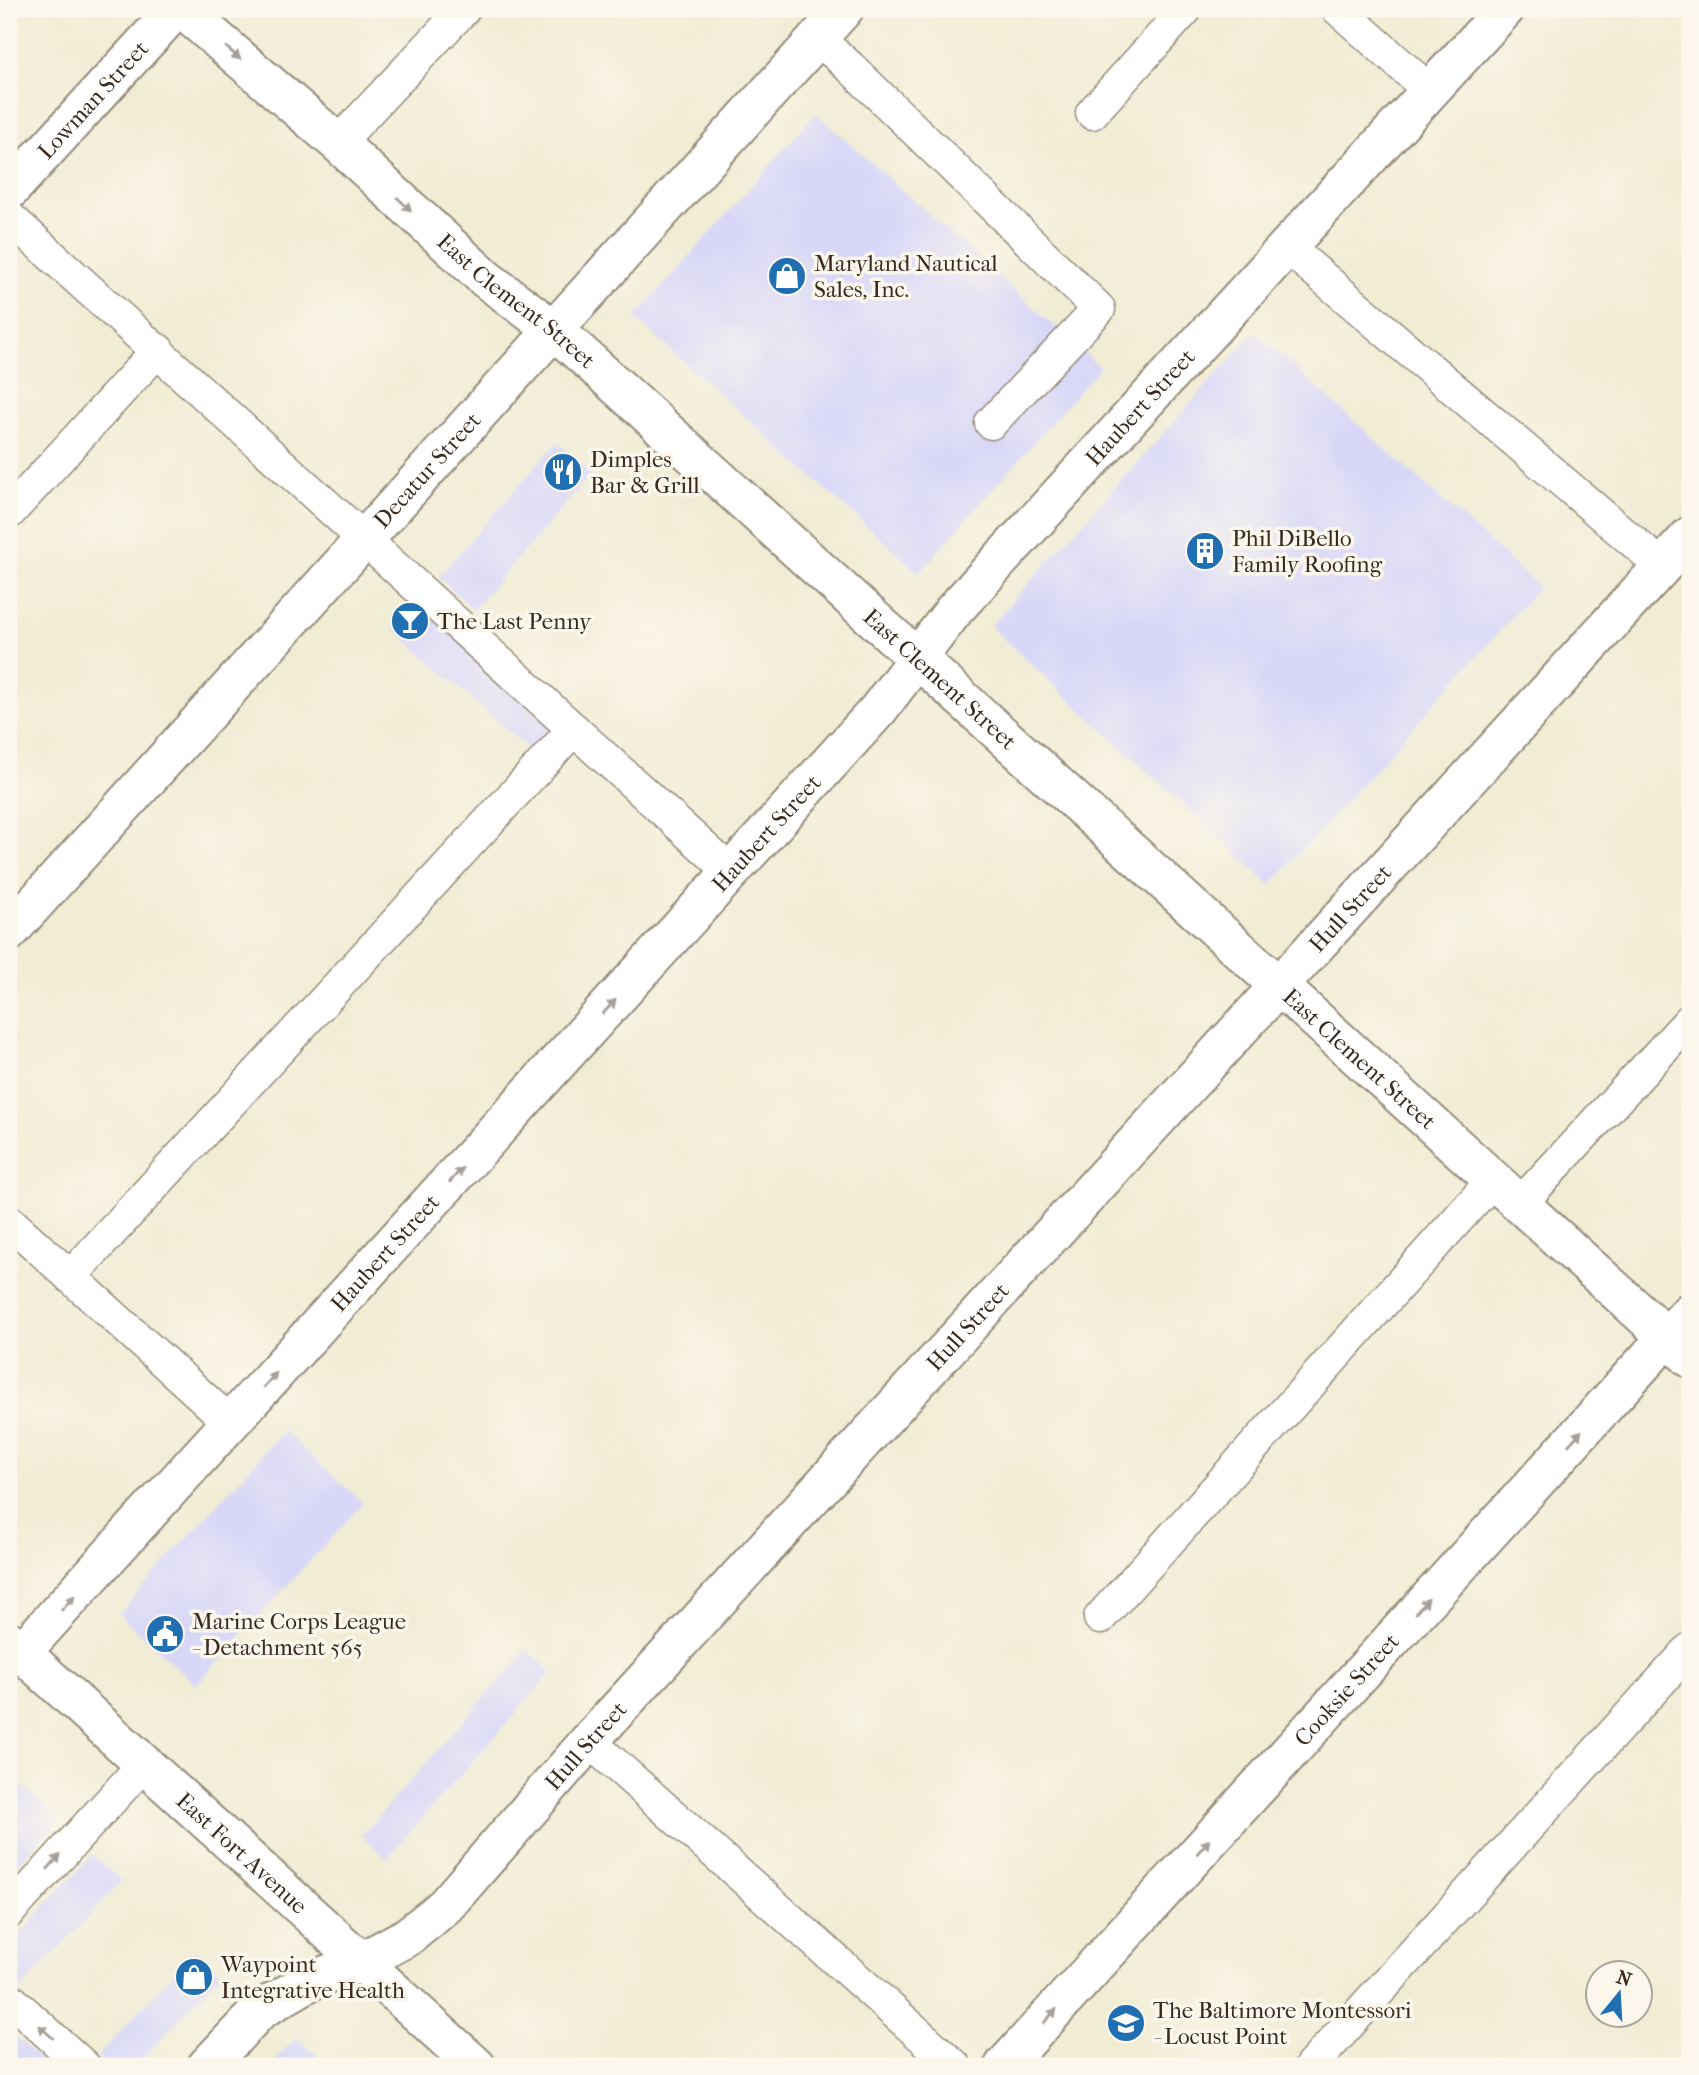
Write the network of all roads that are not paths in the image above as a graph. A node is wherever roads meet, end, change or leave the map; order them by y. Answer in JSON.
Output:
{"nodes":[{"id":1,"x":176,"y":9,"type":"edge"},
{"id":2,"x":182,"y":9,"type":"edge"},
{"id":3,"x":464,"y":9,"type":"edge"},
{"id":4,"x":844,"y":9,"type":"edge"},
{"id":5,"x":1186,"y":9,"type":"edge"},
{"id":6,"x":1338,"y":9,"type":"edge"},
{"id":7,"x":1505,"y":9,"type":"edge"},
{"id":8,"x":817,"y":38,"type":"junction"},
{"id":9,"x":1430,"y":91,"type":"junction"},
{"id":10,"x":1092,"y":113,"type":"dead end"},
{"id":11,"x":338,"y":143,"type":"junction"},
{"id":12,"x":9,"y":191,"type":"edge"},
{"id":13,"x":9,"y":217,"type":"edge"},
{"id":14,"x":1287,"y":247,"type":"junction"},
{"id":15,"x":553,"y":329,"type":"junction"},
{"id":16,"x":158,"y":351,"type":"junction"},
{"id":17,"x":991,"y":423,"type":"dead end"},
{"id":18,"x":9,"y":513,"type":"edge"},
{"id":19,"x":1690,"y":536,"type":"edge"},
{"id":20,"x":364,"y":539,"type":"junction"},
{"id":21,"x":1662,"y":567,"type":"junction"},
{"id":22,"x":916,"y":657,"type":"junction"},
{"id":23,"x":574,"y":729,"type":"junction"},
{"id":24,"x":731,"y":872,"type":"junction"},
{"id":25,"x":9,"y":932,"type":"edge"},
{"id":26,"x":1279,"y":986,"type":"junction"},
{"id":27,"x":1690,"y":1020,"type":"edge"},
{"id":28,"x":1507,"y":1192,"type":"junction"},
{"id":29,"x":9,"y":1221,"type":"edge"},
{"id":30,"x":70,"y":1277,"type":"junction"},
{"id":31,"x":1683,"y":1336,"type":"edge"},
{"id":32,"x":231,"y":1423,"type":"junction"},
{"id":33,"x":1100,"y":1618,"type":"dead end"},
{"id":34,"x":15,"y":1647,"type":"edge"},
{"id":35,"x":1690,"y":1649,"type":"edge"},
{"id":36,"x":589,"y":1741,"type":"junction"},
{"id":37,"x":144,"y":1764,"type":"junction"},
{"id":38,"x":9,"y":1912,"type":"edge"},
{"id":39,"x":361,"y":1962,"type":"junction"},
{"id":40,"x":9,"y":1998,"type":"edge"},
{"id":41,"x":84,"y":2066,"type":"edge"},
{"id":42,"x":208,"y":2066,"type":"edge"},
{"id":43,"x":476,"y":2066,"type":"edge"},
{"id":44,"x":955,"y":2066,"type":"edge"},
{"id":45,"x":1004,"y":2066,"type":"edge"},
{"id":46,"x":1311,"y":2066,"type":"edge"}],
"edges":[{"from":1,"to":12,"type":"street","name":"Lowman Street"},
{"from":2,"to":11,"type":"street","name":"East Clement Street","one_way":true},
{"from":3,"to":11,"type":"lane"},
{"from":4,"to":8,"type":"street","name":"Decatur Street"},
{"from":5,"to":10,"type":"lane"},
{"from":6,"to":9,"type":"lane"},
{"from":7,"to":9,"type":"street","name":"Haubert Street"},
{"from":8,"to":15,"type":"street","name":"Decatur Street"},
{"from":8,"to":17,"type":"lane"},
{"from":9,"to":14,"type":"street","name":"Haubert Street"},
{"from":11,"to":15,"type":"street","name":"East Clement Street","one_way":true},
{"from":13,"to":16,"type":"lane"},
{"from":14,"to":21,"type":"lane"},
{"from":14,"to":22,"type":"street","name":"Haubert Street"},
{"from":15,"to":20,"type":"street","name":"Decatur Street"},
{"from":15,"to":22,"type":"street","name":"East Clement Street"},
{"from":16,"to":18,"type":"lane"},
{"from":16,"to":20,"type":"lane"},
{"from":19,"to":21,"type":"street","name":"Hull Street"},
{"from":20,"to":23,"type":"lane"},
{"from":20,"to":25,"type":"street","name":"Decatur Street"},
{"from":21,"to":26,"type":"street","name":"Hull Street"},
{"from":22,"to":24,"type":"street","name":"Haubert Street"},
{"from":22,"to":26,"type":"street","name":"East Clement Street"},
{"from":23,"to":24,"type":"lane"},
{"from":23,"to":30,"type":"lane"},
{"from":32,"to":24,"type":"street","name":"Haubert Street","one_way":true},
{"from":26,"to":28,"type":"street","name":"East Clement Street"},
{"from":26,"to":36,"type":"street","name":"Hull Street"},
{"from":27,"to":28,"type":"lane"},
{"from":28,"to":31,"type":"street","name":"East Clement Street"},
{"from":28,"to":33,"type":"lane"},
{"from":29,"to":30,"type":"lane"},
{"from":30,"to":32,"type":"lane"},
{"from":45,"to":31,"type":"street","name":"Cooksie Street","one_way":true},
{"from":34,"to":32,"type":"street","name":"Haubert Street","one_way":true},
{"from":34,"to":37,"type":"street","name":"East Fort Avenue"},
{"from":35,"to":46,"type":"lane"},
{"from":36,"to":39,"type":"street","name":"Hull Street"},
{"from":36,"to":44,"type":"lane"},
{"from":38,"to":37,"type":"lane","one_way":true},
{"from":37,"to":39,"type":"street","name":"East Fort Avenue"},
{"from":39,"to":42,"type":"street","name":"Hull Street"},
{"from":39,"to":43,"type":"street","name":"East Fort Avenue"},
{"from":41,"to":40,"type":"lane","one_way":true}]}
